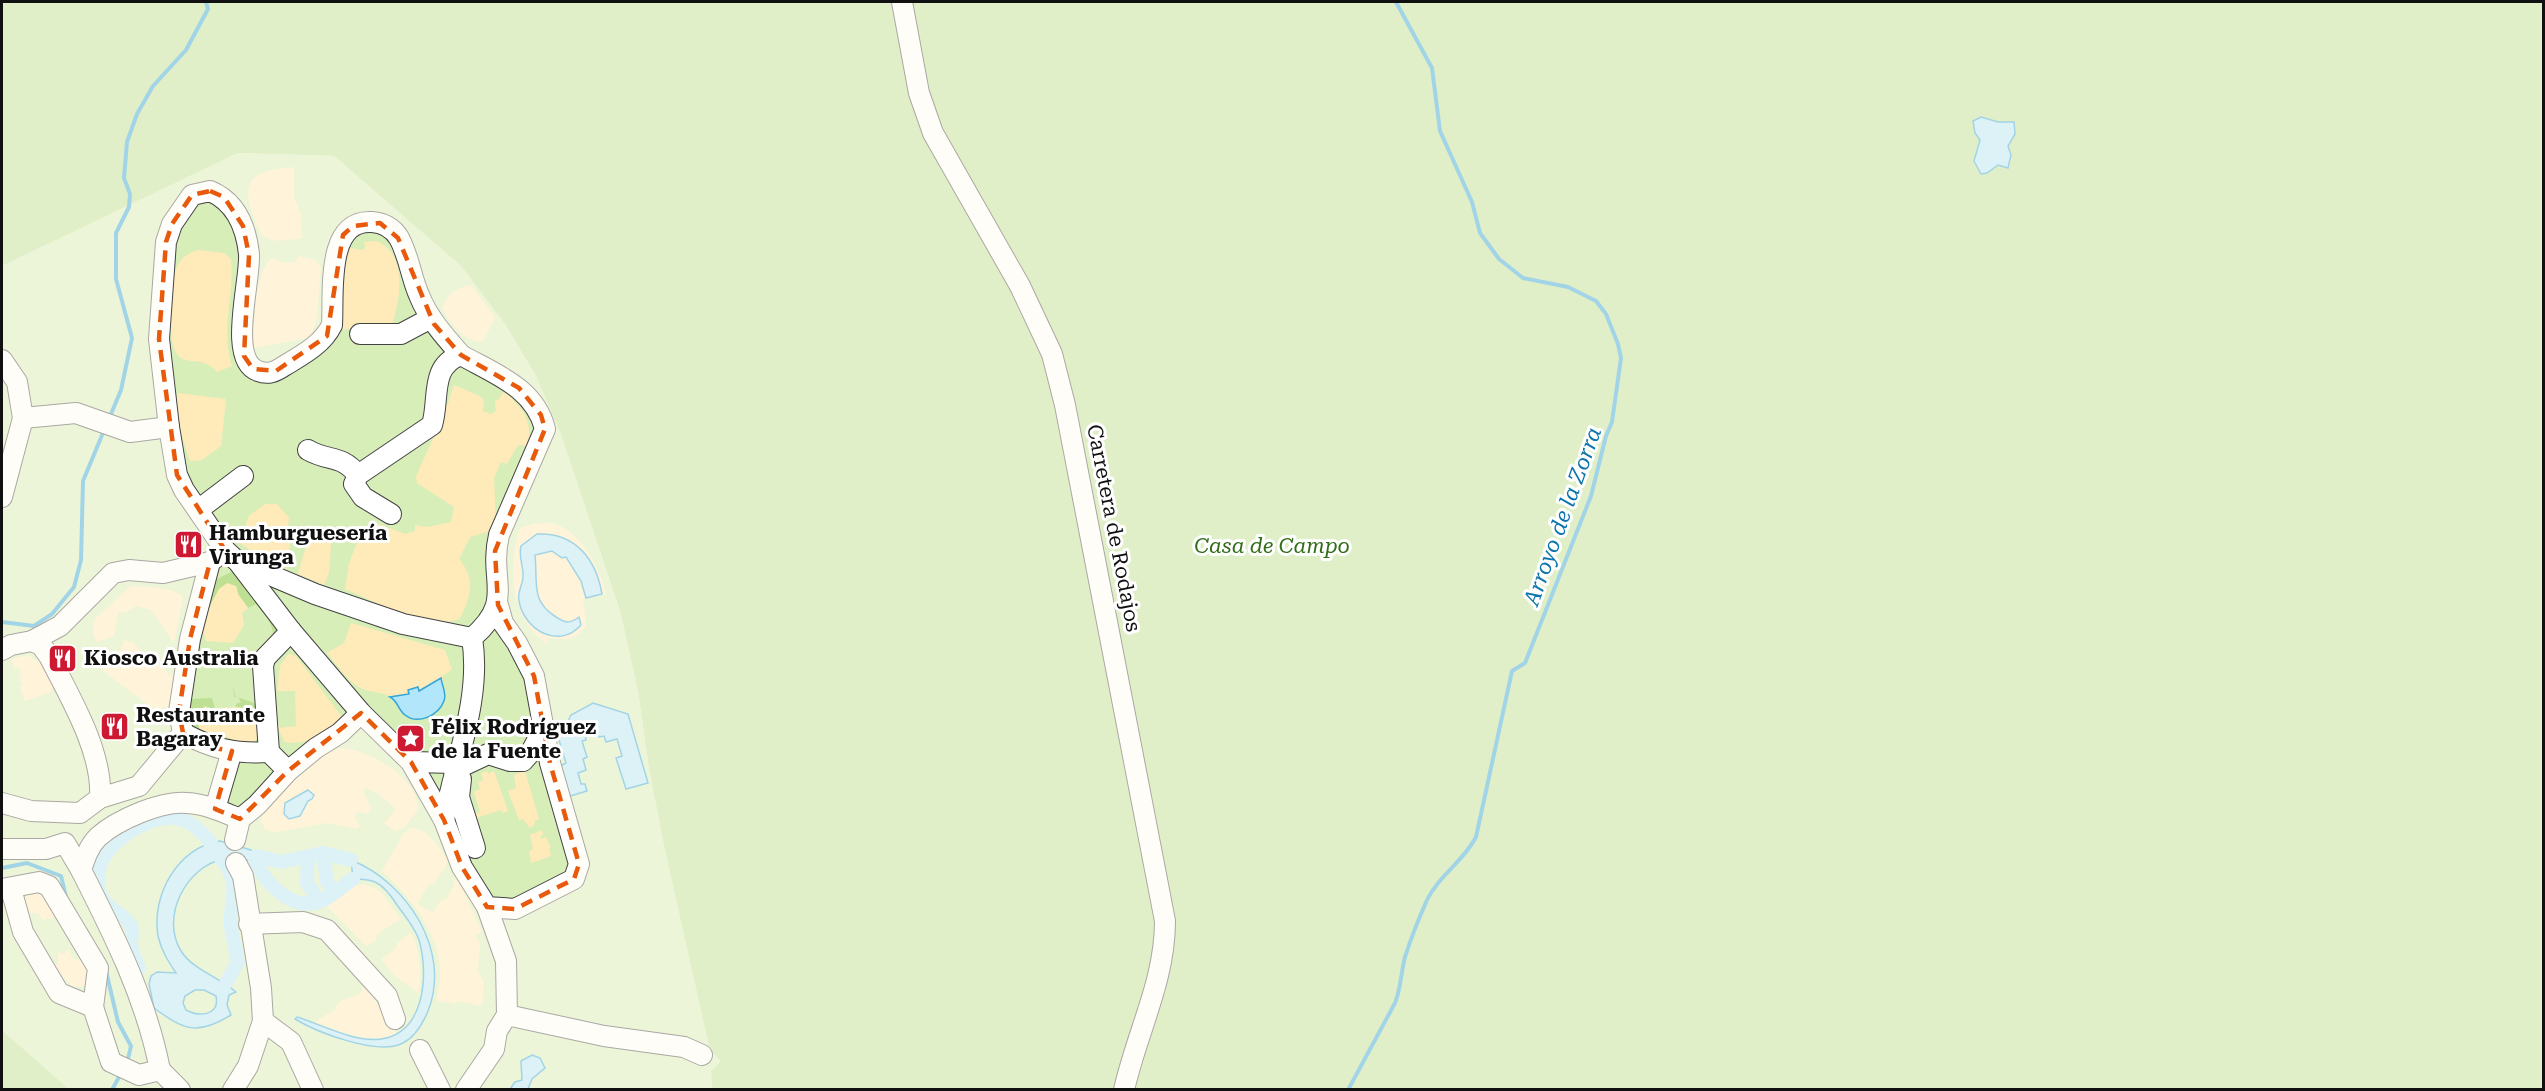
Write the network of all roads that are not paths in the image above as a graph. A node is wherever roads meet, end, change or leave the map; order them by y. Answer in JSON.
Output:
{"nodes":[{"id":1,"x":902,"y":2,"type":"edge"},
{"id":2,"x":431,"y":318,"type":"junction"},
{"id":3,"x":343,"y":334,"type":"junction"},
{"id":4,"x":461,"y":355,"type":"junction"},
{"id":5,"x":2,"y":360,"type":"edge"},
{"id":6,"x":23,"y":418,"type":"junction"},
{"id":7,"x":169,"y":427,"type":"junction"},
{"id":8,"x":308,"y":450,"type":"dead end"},
{"id":9,"x":358,"y":475,"type":"junction"},
{"id":10,"x":243,"y":476,"type":"dead end"},
{"id":11,"x":2,"y":497,"type":"edge"},
{"id":12,"x":198,"y":510,"type":"junction"},
{"id":13,"x":391,"y":514,"type":"dead end"},
{"id":14,"x":231,"y":555,"type":"junction"},
{"id":15,"x":210,"y":562,"type":"junction"},
{"id":16,"x":498,"y":605,"type":"junction"},
{"id":17,"x":291,"y":631,"type":"junction"},
{"id":18,"x":471,"y":638,"type":"junction"},
{"id":19,"x":32,"y":641,"type":"junction"},
{"id":20,"x":2,"y":650,"type":"edge"},
{"id":21,"x":361,"y":713,"type":"junction"},
{"id":22,"x":544,"y":727,"type":"junction"},
{"id":23,"x":183,"y":733,"type":"junction"},
{"id":24,"x":232,"y":751,"type":"junction"},
{"id":25,"x":269,"y":752,"type":"junction"},
{"id":26,"x":411,"y":762,"type":"junction"},
{"id":27,"x":457,"y":767,"type":"junction"},
{"id":28,"x":288,"y":771,"type":"junction"},
{"id":29,"x":100,"y":798,"type":"junction"},
{"id":30,"x":2,"y":803,"type":"edge"},
{"id":31,"x":215,"y":809,"type":"junction"},
{"id":32,"x":80,"y":813,"type":"junction"},
{"id":33,"x":240,"y":819,"type":"junction"},
{"id":34,"x":444,"y":820,"type":"junction"},
{"id":35,"x":235,"y":840,"type":"dead end"},
{"id":36,"x":65,"y":843,"type":"junction"},
{"id":37,"x":475,"y":848,"type":"dead end"},
{"id":38,"x":2,"y":849,"type":"edge"},
{"id":39,"x":236,"y":863,"type":"dead end"},
{"id":40,"x":81,"y":870,"type":"junction"},
{"id":41,"x":6,"y":889,"type":"edge"},
{"id":42,"x":487,"y":907,"type":"junction"},
{"id":43,"x":515,"y":909,"type":"junction"},
{"id":44,"x":249,"y":924,"type":"junction"},
{"id":45,"x":500,"y":938,"type":"junction"},
{"id":46,"x":93,"y":1007,"type":"junction"},
{"id":47,"x":507,"y":1015,"type":"junction"},
{"id":48,"x":395,"y":1019,"type":"dead end"},
{"id":49,"x":262,"y":1021,"type":"junction"},
{"id":50,"x":420,"y":1050,"type":"dead end"},
{"id":51,"x":702,"y":1055,"type":"dead end"},
{"id":52,"x":160,"y":1070,"type":"junction"},
{"id":53,"x":180,"y":1089,"type":"edge"},
{"id":54,"x":233,"y":1089,"type":"edge"},
{"id":55,"x":313,"y":1089,"type":"edge"},
{"id":56,"x":440,"y":1089,"type":"edge"},
{"id":57,"x":466,"y":1089,"type":"edge"},
{"id":58,"x":1124,"y":1089,"type":"edge"}],
"edges":[{"from":1,"to":58,"type":"street","name":"Carretera de Rodajos"},
{"from":2,"to":3,"type":"street"},
{"from":2,"to":3,"type":"street"},
{"from":2,"to":4,"type":"street"},
{"from":3,"to":7,"type":"street"},
{"from":4,"to":9,"type":"street"},
{"from":4,"to":16,"type":"street"},
{"from":5,"to":6,"type":"street"},
{"from":6,"to":7,"type":"street"},
{"from":6,"to":11,"type":"street"},
{"from":7,"to":12,"type":"street"},
{"from":8,"to":9,"type":"street"},
{"from":9,"to":13,"type":"street"},
{"from":10,"to":12,"type":"street"},
{"from":12,"to":14,"type":"street"},
{"from":14,"to":15,"type":"street"},
{"from":14,"to":17,"type":"street"},
{"from":14,"to":18,"type":"street"},
{"from":15,"to":19,"type":"street"},
{"from":15,"to":23,"type":"street"},
{"from":16,"to":18,"type":"street"},
{"from":16,"to":22,"type":"street"},
{"from":17,"to":21,"type":"street"},
{"from":17,"to":25,"type":"street"},
{"from":18,"to":27,"type":"street"},
{"from":19,"to":20,"type":"street"},
{"from":19,"to":29,"type":"street"},
{"from":21,"to":26,"type":"street"},
{"from":21,"to":28,"type":"street"},
{"from":22,"to":27,"type":"street"},
{"from":22,"to":43,"type":"street"},
{"from":23,"to":24,"type":"street"},
{"from":23,"to":29,"type":"street"},
{"from":24,"to":25,"type":"street"},
{"from":24,"to":31,"type":"street"},
{"from":25,"to":28,"type":"street"},
{"from":26,"to":27,"type":"street"},
{"from":26,"to":34,"type":"street"},
{"from":27,"to":34,"type":"street"},
{"from":27,"to":37,"type":"street"},
{"from":28,"to":33,"type":"street"},
{"from":29,"to":32,"type":"street"},
{"from":30,"to":32,"type":"street"},
{"from":31,"to":33,"type":"street"},
{"from":31,"to":40,"type":"street"},
{"from":32,"to":36,"type":"street"},
{"from":33,"to":35,"type":"street"},
{"from":34,"to":42,"type":"street"},
{"from":36,"to":38,"type":"street"},
{"from":36,"to":40,"type":"street"},
{"from":39,"to":44,"type":"street"},
{"from":40,"to":52,"type":"street"},
{"from":41,"to":46,"type":"street"},
{"from":41,"to":46,"type":"street"},
{"from":42,"to":43,"type":"street"},
{"from":42,"to":45,"type":"street"},
{"from":43,"to":45,"type":"street"},
{"from":44,"to":48,"type":"street"},
{"from":44,"to":49,"type":"street"},
{"from":45,"to":47,"type":"street"},
{"from":46,"to":52,"type":"street"},
{"from":47,"to":51,"type":"street"},
{"from":47,"to":57,"type":"street"},
{"from":49,"to":54,"type":"street"},
{"from":49,"to":55,"type":"street"},
{"from":50,"to":56,"type":"street"},
{"from":52,"to":53,"type":"street"}]}
